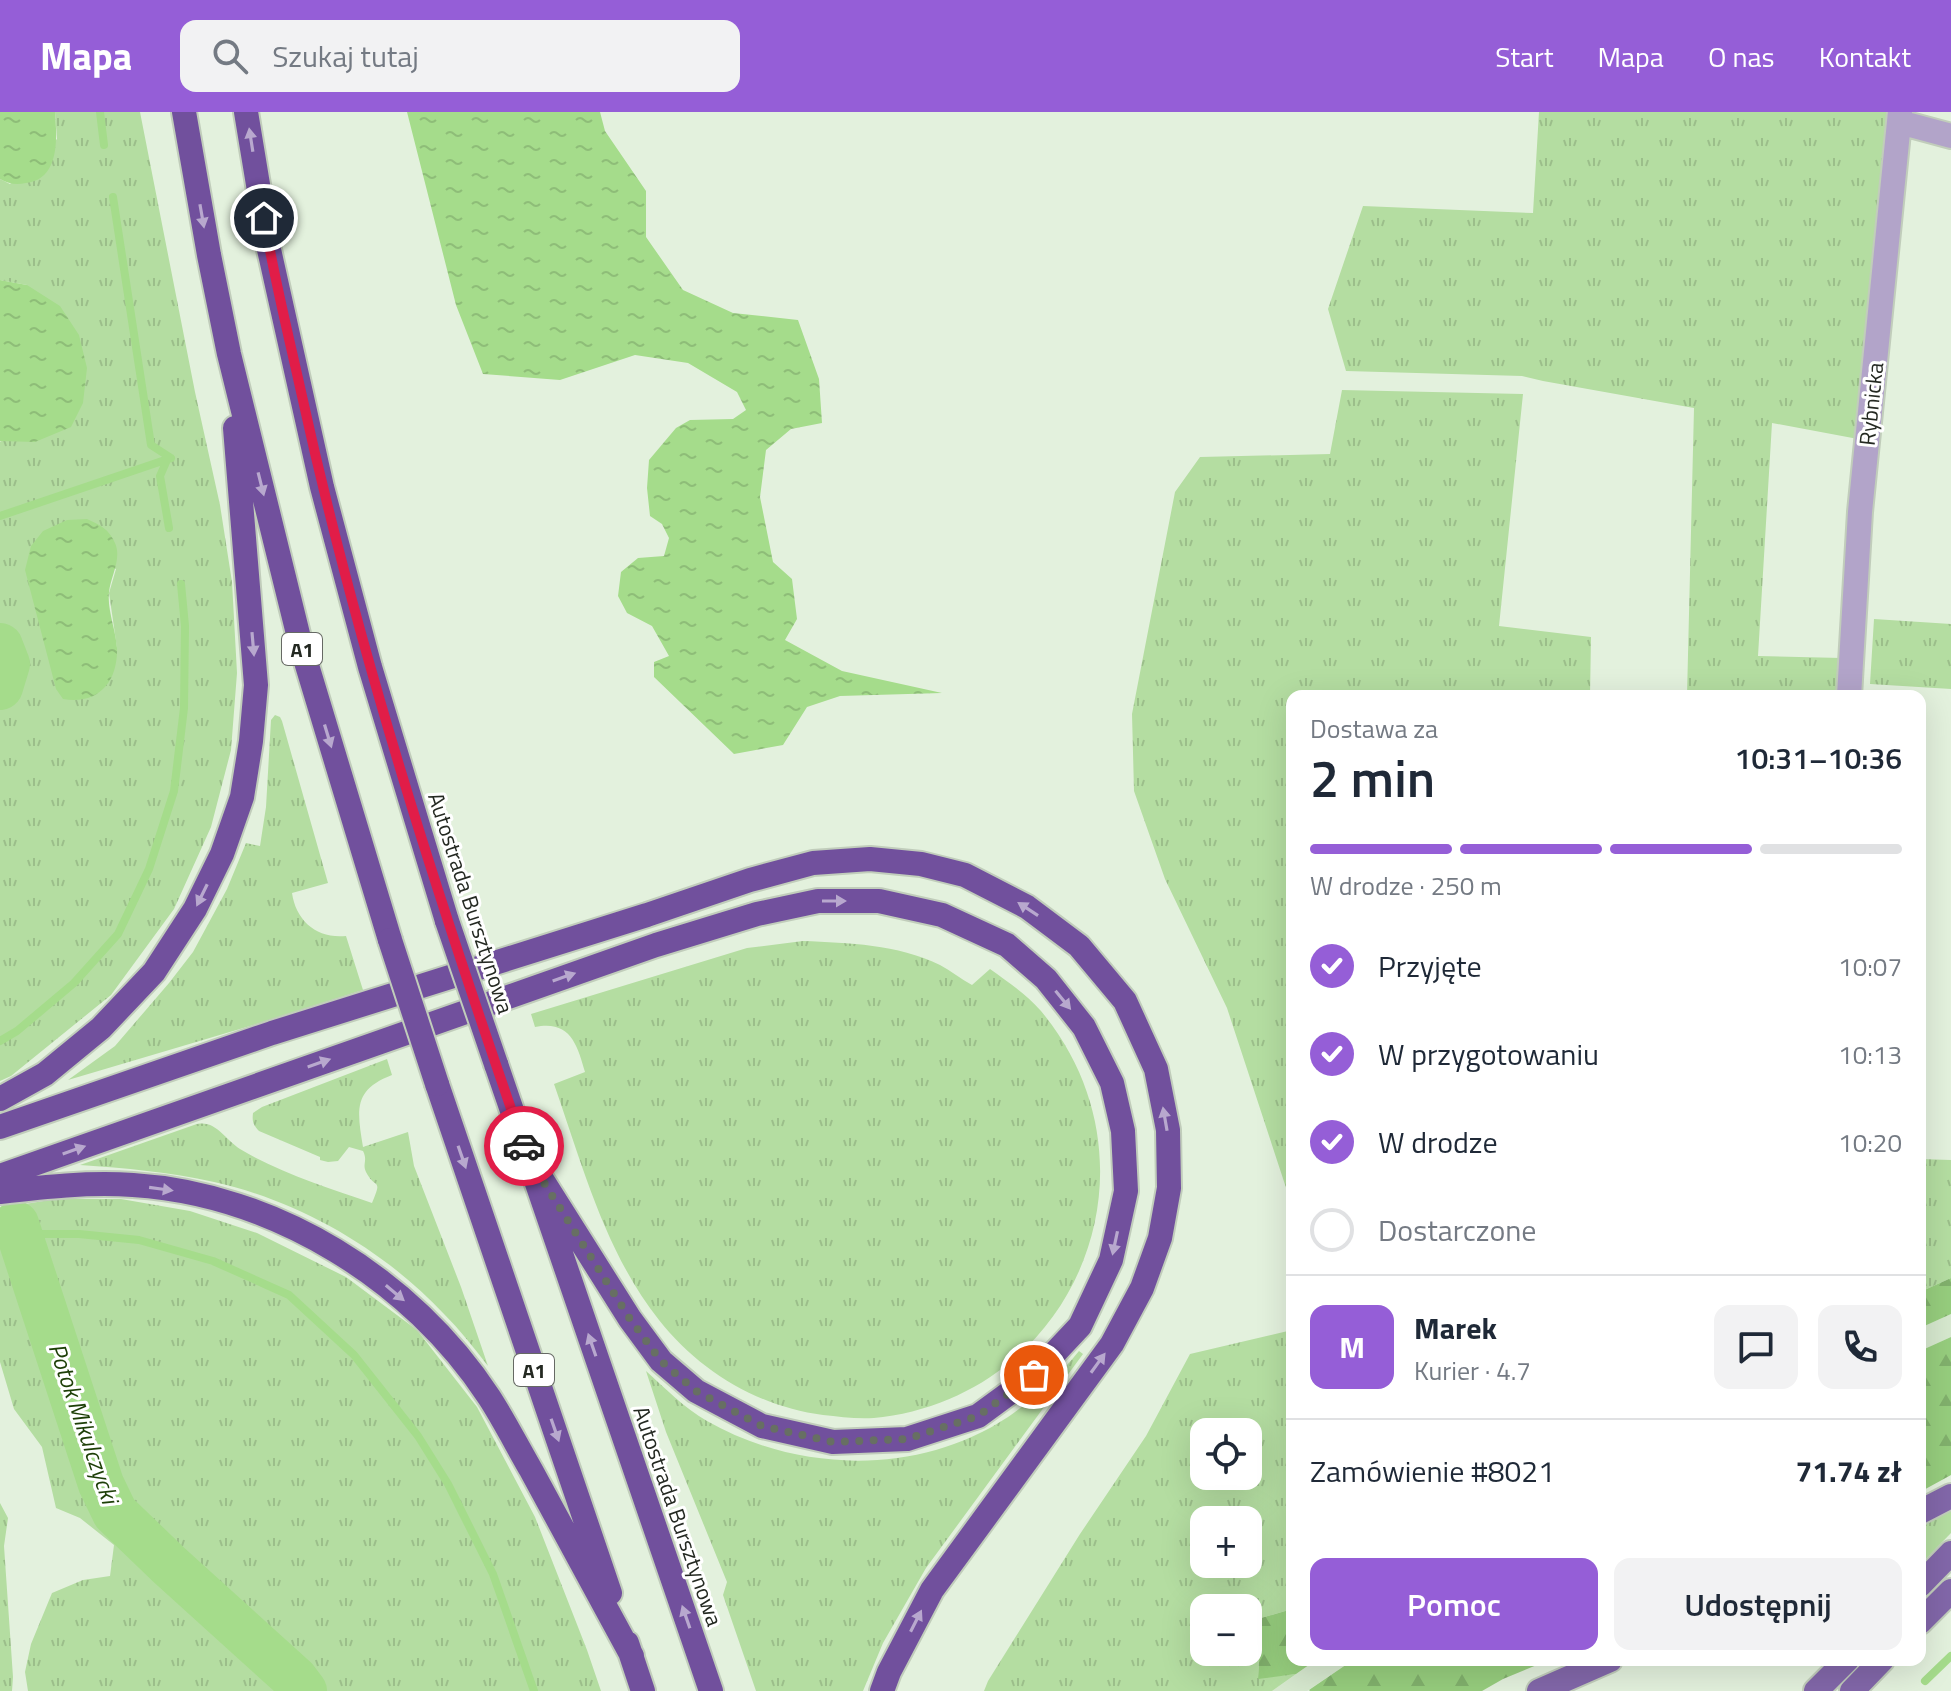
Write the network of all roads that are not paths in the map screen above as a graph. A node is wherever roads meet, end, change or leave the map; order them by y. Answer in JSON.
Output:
{"nodes":[{"id":1,"x":184,"y":112,"type":"edge"},
{"id":2,"x":246,"y":112,"type":"edge"},
{"id":3,"x":1900,"y":117,"type":"edge"},
{"id":4,"x":1951,"y":136,"type":"edge"},
{"id":5,"x":229,"y":354,"type":"junction"},
{"id":6,"x":1849,"y":690,"type":"edge"},
{"id":7,"x":0,"y":1099,"type":"edge"},
{"id":8,"x":0,"y":1127,"type":"edge"},
{"id":9,"x":529,"y":1159,"type":"junction"},
{"id":10,"x":0,"y":1176,"type":"edge"},
{"id":11,"x":0,"y":1192,"type":"edge"},
{"id":12,"x":1951,"y":1496,"type":"edge"},
{"id":13,"x":1926,"y":1509,"type":"edge"},
{"id":14,"x":1951,"y":1553,"type":"edge"},
{"id":15,"x":1926,"y":1579,"type":"edge"},
{"id":16,"x":1951,"y":1591,"type":"edge"},
{"id":17,"x":1926,"y":1616,"type":"edge"},
{"id":18,"x":632,"y":1656,"type":"junction"},
{"id":19,"x":1596,"y":1666,"type":"edge"},
{"id":20,"x":1841,"y":1666,"type":"edge"},
{"id":21,"x":1876,"y":1666,"type":"edge"},
{"id":22,"x":643,"y":1691,"type":"edge"},
{"id":23,"x":711,"y":1691,"type":"edge"},
{"id":24,"x":882,"y":1691,"type":"edge"},
{"id":25,"x":1539,"y":1691,"type":"edge"},
{"id":26,"x":1816,"y":1691,"type":"edge"},
{"id":27,"x":1852,"y":1691,"type":"edge"}],
"edges":[{"from":1,"to":5,"type":"highway","number":"A1","one_way":true},
{"from":9,"to":2,"type":"highway","name":"Autostrada Bursztynowa","one_way":true,"bridge":true},
{"from":3,"to":4,"type":"street"},
{"from":3,"to":6,"type":"street","name":"Rybnicka"},
{"from":5,"to":7,"type":"highway","one_way":true},
{"from":5,"to":18,"type":"highway","number":"A1","one_way":true,"bridge":true},
{"from":24,"to":8,"type":"highway","one_way":true},
{"from":10,"to":9,"type":"highway","one_way":true},
{"from":23,"to":9,"type":"highway","name":"Autostrada Bursztynowa","one_way":true},
{"from":11,"to":18,"type":"highway","one_way":true},
{"from":12,"to":13,"type":"main road"},
{"from":14,"to":15,"type":"main road"},
{"from":16,"to":17,"type":"main road"},
{"from":18,"to":22,"type":"highway","number":"A1"},
{"from":19,"to":25,"type":"main road"},
{"from":20,"to":26,"type":"main road"},
{"from":21,"to":27,"type":"main road"}]}
